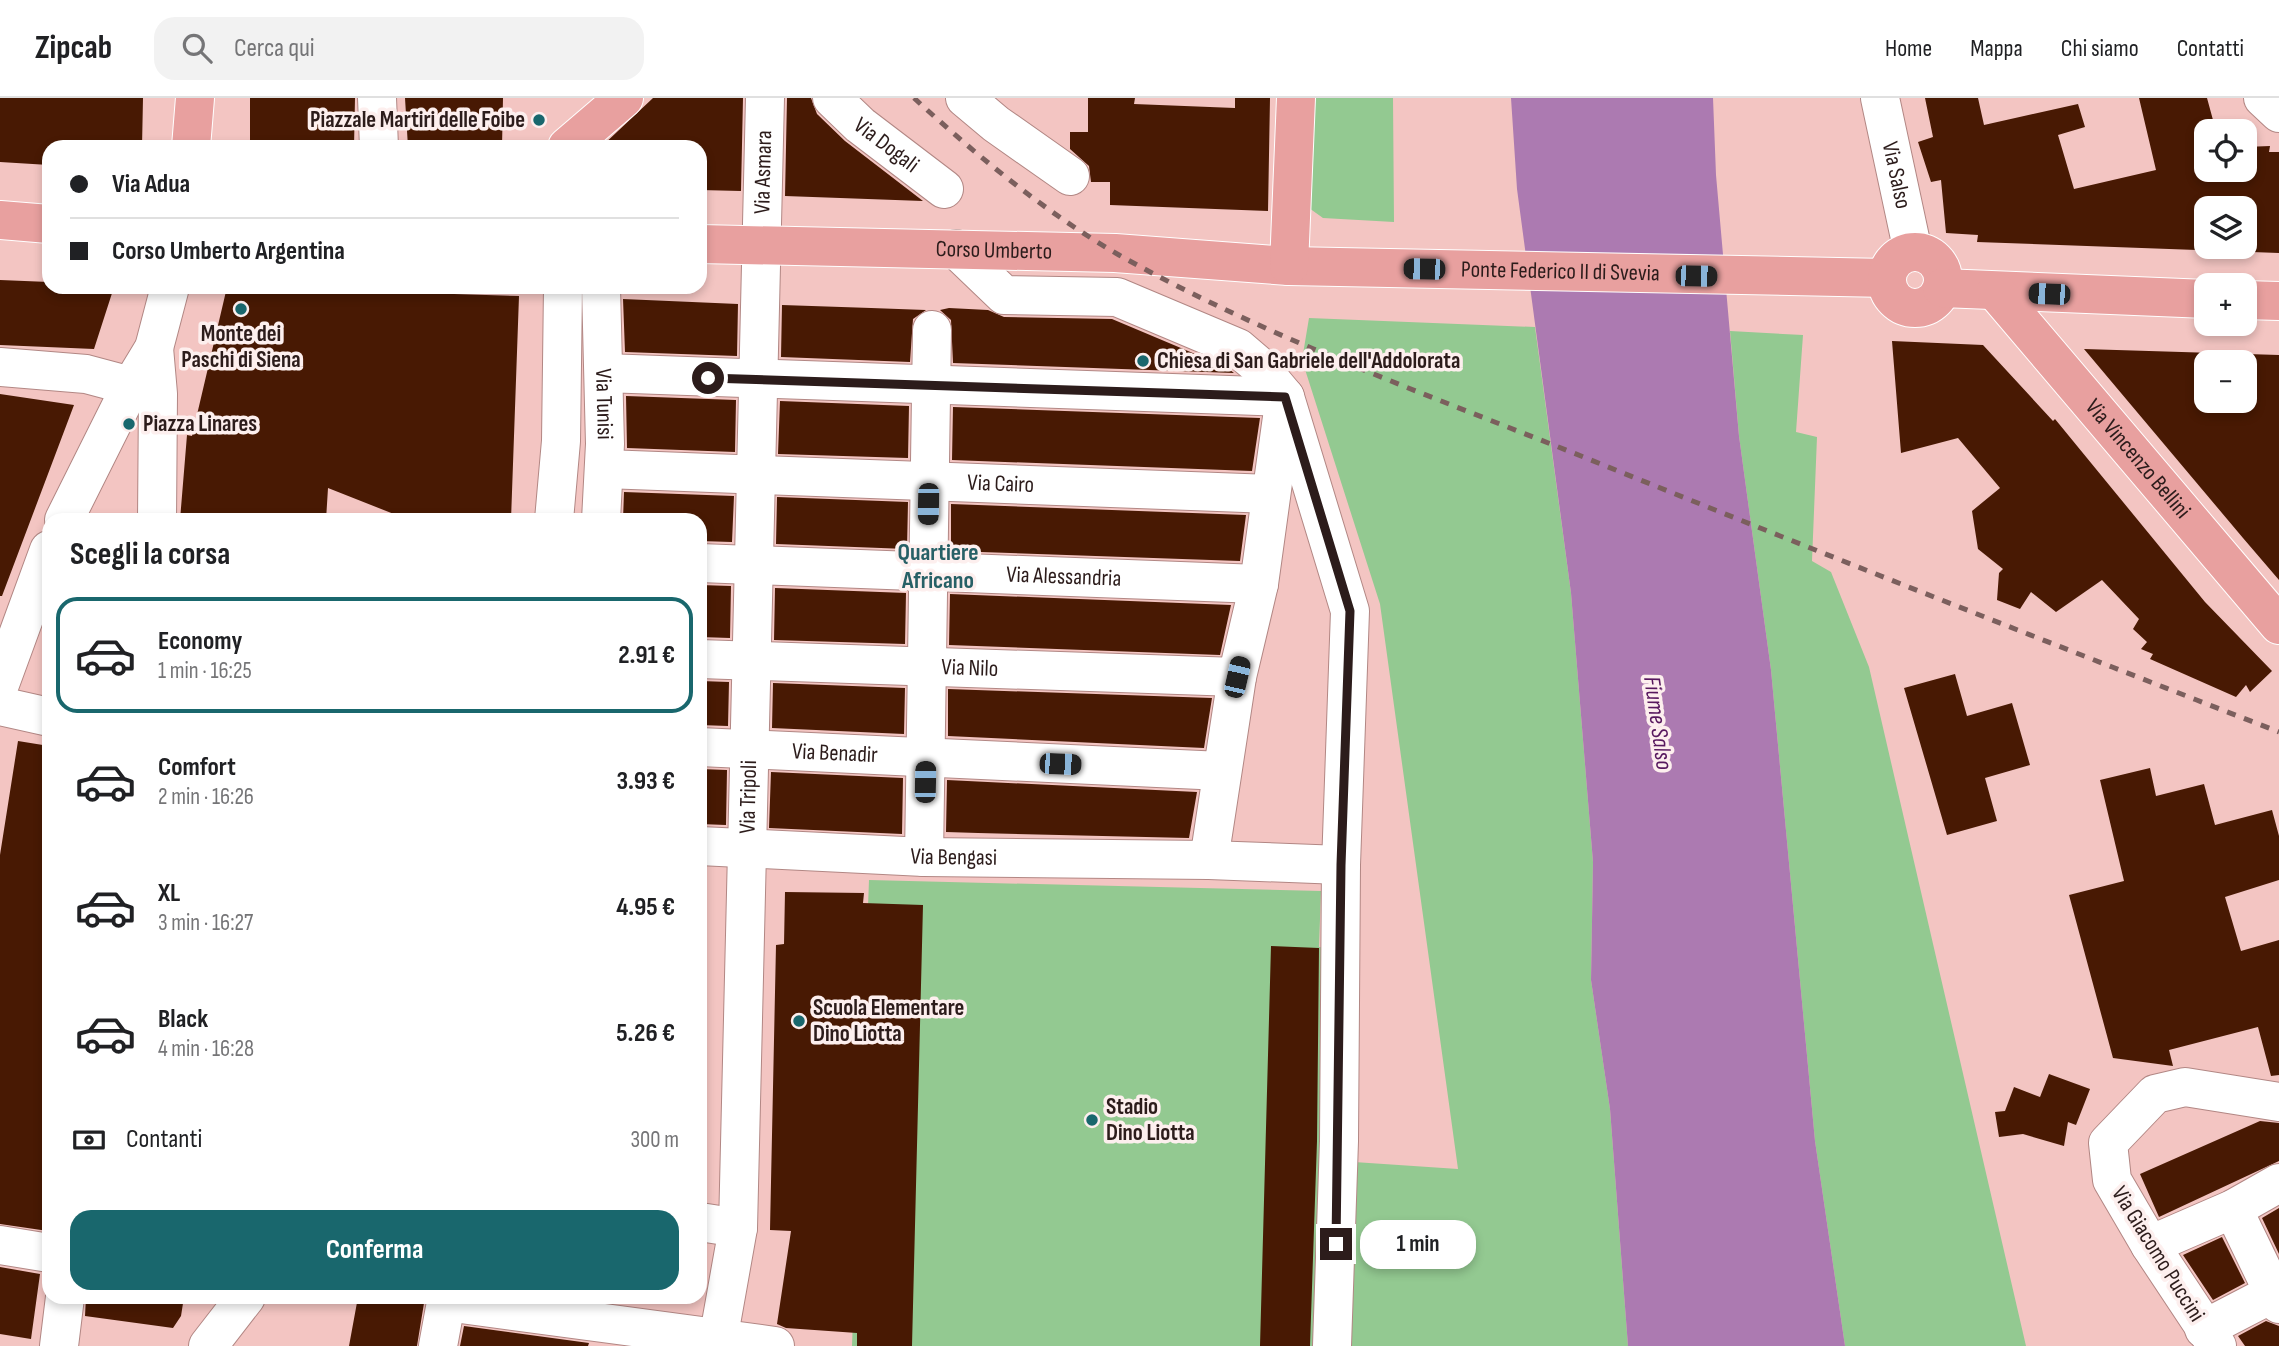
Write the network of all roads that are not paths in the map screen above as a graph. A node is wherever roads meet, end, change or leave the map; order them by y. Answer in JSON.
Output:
{"nodes":[{"id":1,"x":195,"y":98,"type":"edge"},
{"id":2,"x":377,"y":98,"type":"edge"},
{"id":3,"x":624,"y":98,"type":"edge"},
{"id":4,"x":765,"y":98,"type":"edge"},
{"id":5,"x":832,"y":98,"type":"edge"},
{"id":6,"x":965,"y":98,"type":"edge"},
{"id":7,"x":1296,"y":98,"type":"edge"},
{"id":8,"x":1880,"y":98,"type":"edge"},
{"id":9,"x":2263,"y":98,"type":"edge"},
{"id":10,"x":2279,"y":113,"type":"edge"},
{"id":11,"x":192,"y":140,"type":"edge"},
{"id":12,"x":379,"y":140,"type":"edge"},
{"id":13,"x":574,"y":140,"type":"edge"},
{"id":14,"x":1070,"y":176,"type":"dead end"},
{"id":15,"x":944,"y":189,"type":"dead end"},
{"id":16,"x":0,"y":220,"type":"edge"},
{"id":17,"x":42,"y":223,"type":"edge"},
{"id":18,"x":707,"y":244,"type":"edge"},
{"id":19,"x":764,"y":245,"type":"junction"},
{"id":20,"x":956,"y":249,"type":"junction"},
{"id":21,"x":1900,"y":265,"type":"junction"},
{"id":22,"x":1289,"y":266,"type":"junction"},
{"id":23,"x":1996,"y":292,"type":"junction"},
{"id":24,"x":168,"y":294,"type":"edge"},
{"id":25,"x":563,"y":294,"type":"edge"},
{"id":26,"x":601,"y":294,"type":"edge"},
{"id":27,"x":2194,"y":299,"type":"edge"},
{"id":28,"x":2257,"y":300,"type":"edge"},
{"id":29,"x":2279,"y":301,"type":"edge"},
{"id":30,"x":932,"y":330,"type":"dead end"},
{"id":31,"x":154,"y":348,"type":"junction"},
{"id":32,"x":0,"y":367,"type":"edge"},
{"id":33,"x":604,"y":373,"type":"junction"},
{"id":34,"x":760,"y":380,"type":"junction"},
{"id":35,"x":929,"y":385,"type":"junction"},
{"id":36,"x":131,"y":386,"type":"junction"},
{"id":37,"x":1285,"y":397,"type":"junction"},
{"id":38,"x":605,"y":469,"type":"junction"},
{"id":39,"x":758,"y":475,"type":"junction"},
{"id":40,"x":928,"y":481,"type":"junction"},
{"id":41,"x":1271,"y":494,"type":"junction"},
{"id":42,"x":68,"y":513,"type":"edge"},
{"id":43,"x":157,"y":513,"type":"edge"},
{"id":44,"x":555,"y":513,"type":"edge"},
{"id":45,"x":602,"y":513,"type":"edge"},
{"id":46,"x":707,"y":563,"type":"edge"},
{"id":47,"x":755,"y":565,"type":"junction"},
{"id":48,"x":42,"y":568,"type":"edge"},
{"id":49,"x":927,"y":572,"type":"junction"},
{"id":50,"x":1259,"y":584,"type":"junction"},
{"id":51,"x":2279,"y":625,"type":"edge"},
{"id":52,"x":707,"y":659,"type":"edge"},
{"id":53,"x":753,"y":660,"type":"junction"},
{"id":54,"x":926,"y":667,"type":"junction"},
{"id":55,"x":1237,"y":677,"type":"junction"},
{"id":56,"x":0,"y":683,"type":"edge"},
{"id":57,"x":0,"y":706,"type":"edge"},
{"id":58,"x":42,"y":715,"type":"edge"},
{"id":59,"x":707,"y":747,"type":"edge"},
{"id":60,"x":751,"y":749,"type":"junction"},
{"id":61,"x":925,"y":758,"type":"junction"},
{"id":62,"x":1222,"y":771,"type":"junction"},
{"id":63,"x":707,"y":846,"type":"edge"},
{"id":64,"x":747,"y":848,"type":"junction"},
{"id":65,"x":923,"y":857,"type":"junction"},
{"id":66,"x":1209,"y":860,"type":"junction"},
{"id":67,"x":1341,"y":865,"type":"junction"},
{"id":68,"x":2279,"y":1102,"type":"edge"},
{"id":69,"x":2279,"y":1183,"type":"edge"},
{"id":70,"x":2233,"y":1209,"type":"junction"},
{"id":71,"x":707,"y":1223,"type":"edge"},
{"id":72,"x":738,"y":1228,"type":"junction"},
{"id":73,"x":0,"y":1245,"type":"edge"},
{"id":74,"x":2150,"y":1245,"type":"junction"},
{"id":75,"x":42,"y":1252,"type":"edge"},
{"id":76,"x":2277,"y":1295,"type":"edge"},
{"id":77,"x":64,"y":1304,"type":"edge"},
{"id":78,"x":241,"y":1304,"type":"edge"},
{"id":79,"x":445,"y":1304,"type":"edge"},
{"id":80,"x":471,"y":1304,"type":"edge"},
{"id":81,"x":2211,"y":1337,"type":"edge"},
{"id":82,"x":717,"y":1343,"type":"edge"},
{"id":83,"x":58,"y":1346,"type":"edge"},
{"id":84,"x":208,"y":1346,"type":"edge"},
{"id":85,"x":438,"y":1346,"type":"edge"},
{"id":86,"x":775,"y":1346,"type":"edge"},
{"id":87,"x":1332,"y":1346,"type":"edge"}],
"edges":[{"from":1,"to":11,"type":"main road"},
{"from":2,"to":12,"type":"street"},
{"from":3,"to":13,"type":"main road"},
{"from":4,"to":19,"type":"street","name":"Via Asmara"},
{"from":5,"to":15,"type":"street","name":"Via Dogali"},
{"from":6,"to":14,"type":"street"},
{"from":7,"to":22,"type":"main road"},
{"from":8,"to":21,"type":"street","name":"Via Salso"},
{"from":9,"to":10,"type":"street"},
{"from":16,"to":17,"type":"main road"},
{"from":18,"to":19,"type":"main road","name":"Corso Umberto"},
{"from":19,"to":20,"type":"main road","name":"Corso Umberto"},
{"from":19,"to":34,"type":"street","name":"Via Tripoli"},
{"from":20,"to":22,"type":"main road","name":"Corso Umberto"},
{"from":20,"to":37,"type":"street"},
{"from":21,"to":22,"type":"main road","name":"Ponte Federico II di Svevia"},
{"from":21,"to":23,"type":"main road"},
{"from":23,"to":27,"type":"main road"},
{"from":23,"to":51,"type":"main road","name":"Via Vincenzo Bellini"},
{"from":24,"to":31,"type":"street"},
{"from":25,"to":44,"type":"street"},
{"from":26,"to":33,"type":"street","name":"Via Tunisi"},
{"from":28,"to":29,"type":"main road"},
{"from":30,"to":35,"type":"street"},
{"from":31,"to":36,"type":"street"},
{"from":31,"to":43,"type":"street"},
{"from":32,"to":36,"type":"street"},
{"from":33,"to":34,"type":"street"},
{"from":33,"to":38,"type":"street","name":"Via Tunisi"},
{"from":34,"to":35,"type":"street"},
{"from":34,"to":39,"type":"street","name":"Via Tripoli"},
{"from":35,"to":37,"type":"street"},
{"from":35,"to":40,"type":"street"},
{"from":36,"to":42,"type":"street"},
{"from":37,"to":41,"type":"street"},
{"from":37,"to":67,"type":"street"},
{"from":38,"to":39,"type":"street","name":"Via Cairo"},
{"from":38,"to":45,"type":"street","name":"Via Tunisi"},
{"from":39,"to":40,"type":"street","name":"Via Cairo"},
{"from":39,"to":47,"type":"street","name":"Via Tripoli"},
{"from":40,"to":41,"type":"street","name":"Via Cairo"},
{"from":40,"to":49,"type":"street"},
{"from":41,"to":50,"type":"street"},
{"from":46,"to":47,"type":"street","name":"Via Alessandria"},
{"from":47,"to":49,"type":"street","name":"Via Alessandria"},
{"from":47,"to":53,"type":"street","name":"Via Tripoli"},
{"from":48,"to":56,"type":"street"},
{"from":49,"to":50,"type":"street","name":"Via Alessandria"},
{"from":49,"to":54,"type":"street"},
{"from":50,"to":55,"type":"street"},
{"from":52,"to":53,"type":"street","name":"Via Nilo"},
{"from":53,"to":54,"type":"street","name":"Via Nilo"},
{"from":53,"to":60,"type":"street","name":"Via Tripoli"},
{"from":54,"to":55,"type":"street","name":"Via Nilo"},
{"from":54,"to":61,"type":"street"},
{"from":55,"to":62,"type":"street"},
{"from":57,"to":58,"type":"street"},
{"from":59,"to":60,"type":"street","name":"Via Benadir"},
{"from":60,"to":61,"type":"street","name":"Via Benadir"},
{"from":60,"to":64,"type":"street","name":"Via Tripoli"},
{"from":61,"to":62,"type":"street","name":"Via Benadir"},
{"from":61,"to":65,"type":"street"},
{"from":62,"to":66,"type":"street"},
{"from":63,"to":64,"type":"street","name":"Via Bengasi"},
{"from":64,"to":65,"type":"street","name":"Via Bengasi"},
{"from":64,"to":72,"type":"street","name":"Via Tripoli"},
{"from":65,"to":66,"type":"street","name":"Via Bengasi"},
{"from":66,"to":67,"type":"street","name":"Via Bengasi"},
{"from":67,"to":87,"type":"street"},
{"from":68,"to":74,"type":"street","name":"Via Giacomo Puccini"},
{"from":69,"to":70,"type":"street"},
{"from":70,"to":74,"type":"street"},
{"from":70,"to":76,"type":"street"},
{"from":71,"to":72,"type":"street"},
{"from":72,"to":82,"type":"street","name":"Via Tripoli"},
{"from":73,"to":75,"type":"street"},
{"from":74,"to":81,"type":"street","name":"Via Giacomo Puccini"},
{"from":76,"to":81,"type":"street"},
{"from":77,"to":83,"type":"street"},
{"from":78,"to":84,"type":"street"},
{"from":79,"to":85,"type":"street"},
{"from":80,"to":82,"type":"street"},
{"from":82,"to":86,"type":"street"}]}
